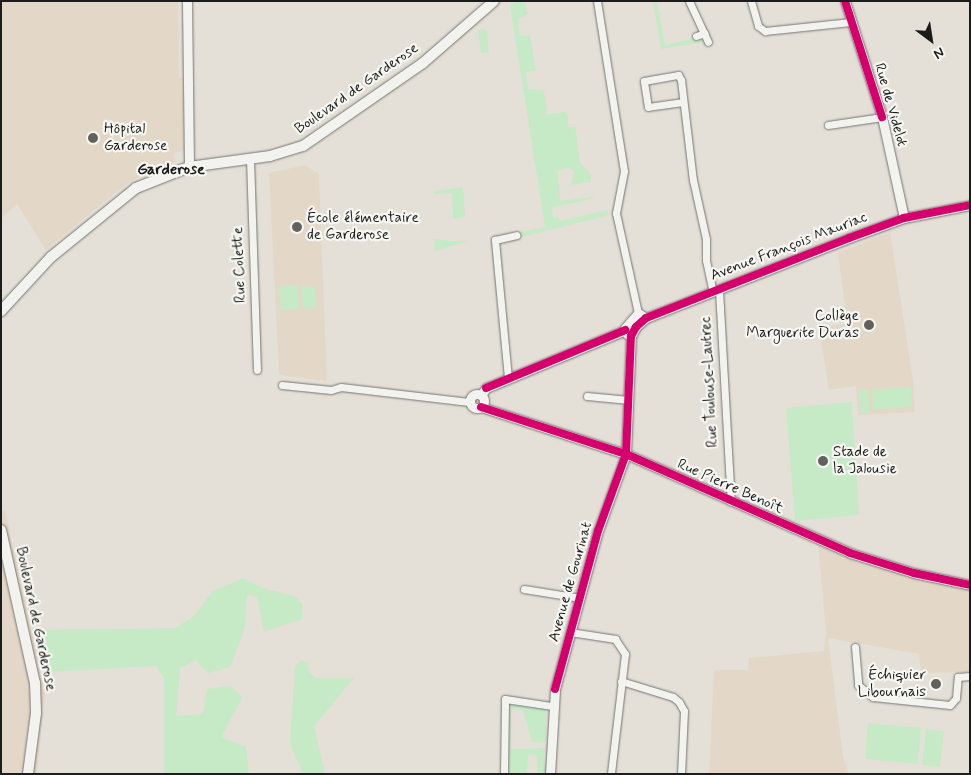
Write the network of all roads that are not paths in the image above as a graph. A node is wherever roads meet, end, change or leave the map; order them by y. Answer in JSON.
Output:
{"nodes":[{"id":1,"x":187,"y":1,"type":"edge"},
{"id":2,"x":494,"y":1,"type":"edge"},
{"id":3,"x":597,"y":1,"type":"edge"},
{"id":4,"x":689,"y":1,"type":"edge"},
{"id":5,"x":751,"y":1,"type":"edge"},
{"id":6,"x":845,"y":1,"type":"edge"},
{"id":7,"x":851,"y":22,"type":"junction"},
{"id":8,"x":705,"y":34,"type":"junction"},
{"id":9,"x":696,"y":36,"type":"dead end"},
{"id":10,"x":708,"y":42,"type":"dead end"},
{"id":11,"x":683,"y":102,"type":"junction"},
{"id":12,"x":882,"y":117,"type":"junction"},
{"id":13,"x":828,"y":125,"type":"dead end"},
{"id":14,"x":250,"y":159,"type":"junction"},
{"id":15,"x":189,"y":167,"type":"junction"},
{"id":16,"x":970,"y":205,"type":"edge"},
{"id":17,"x":904,"y":218,"type":"junction"},
{"id":18,"x":516,"y":234,"type":"dead end"},
{"id":19,"x":716,"y":291,"type":"junction"},
{"id":20,"x":1,"y":311,"type":"edge"},
{"id":21,"x":642,"y":315,"type":"junction"},
{"id":22,"x":628,"y":333,"type":"junction"},
{"id":23,"x":257,"y":370,"type":"dead end"},
{"id":24,"x":508,"y":378,"type":"junction"},
{"id":25,"x":282,"y":385,"type":"dead end"},
{"id":26,"x":481,"y":395,"type":"junction"},
{"id":27,"x":587,"y":396,"type":"dead end"},
{"id":28,"x":629,"y":400,"type":"junction"},
{"id":29,"x":469,"y":402,"type":"junction"},
{"id":30,"x":481,"y":406,"type":"junction"},
{"id":31,"x":626,"y":454,"type":"junction"},
{"id":32,"x":731,"y":502,"type":"junction"},
{"id":33,"x":1,"y":530,"type":"edge"},
{"id":34,"x":970,"y":585,"type":"edge"},
{"id":35,"x":524,"y":589,"type":"dead end"},
{"id":36,"x":580,"y":598,"type":"junction"},
{"id":37,"x":570,"y":632,"type":"junction"},
{"id":38,"x":855,"y":646,"type":"dead end"},
{"id":39,"x":970,"y":676,"type":"edge"},
{"id":40,"x":622,"y":681,"type":"junction"},
{"id":41,"x":552,"y":706,"type":"junction"},
{"id":42,"x":28,"y":774,"type":"edge"},
{"id":43,"x":504,"y":774,"type":"edge"},
{"id":44,"x":550,"y":774,"type":"edge"},
{"id":45,"x":611,"y":774,"type":"edge"},
{"id":46,"x":681,"y":774,"type":"edge"}],
"edges":[{"from":1,"to":15,"type":"street"},
{"from":2,"to":14,"type":"main road","name":"Boulevard de Garderose"},
{"from":3,"to":21,"type":"street"},
{"from":4,"to":8,"type":"street"},
{"from":5,"to":7,"type":"street"},
{"from":6,"to":7,"type":"street","name":"Rue de Videlot"},
{"from":7,"to":12,"type":"street","name":"Rue de Videlot"},
{"from":8,"to":9,"type":"street"},
{"from":8,"to":10,"type":"street"},
{"from":11,"to":11,"type":"street","name":"Rue Toulouse-Lautrec"},
{"from":11,"to":19,"type":"street","name":"Rue Toulouse-Lautrec"},
{"from":12,"to":13,"type":"street"},
{"from":12,"to":17,"type":"street","name":"Rue de Videlot"},
{"from":14,"to":15,"type":"main road","name":"Boulevard de Garderose"},
{"from":14,"to":23,"type":"street","name":"Rue Colette"},
{"from":15,"to":20,"type":"main road","name":"Boulevard de Garderose"},
{"from":16,"to":17,"type":"street","name":"Avenue François Mauriac"},
{"from":17,"to":19,"type":"street","name":"Avenue François Mauriac"},
{"from":18,"to":24,"type":"street"},
{"from":19,"to":21,"type":"street","name":"Avenue François Mauriac"},
{"from":19,"to":32,"type":"street","name":"Rue Toulouse-Lautrec"},
{"from":21,"to":22,"type":"street","name":"Avenue François Mauriac"},
{"from":22,"to":24,"type":"street","name":"Avenue François Mauriac"},
{"from":22,"to":28,"type":"street","name":"Avenue de Gourinat"},
{"from":24,"to":26,"type":"street","name":"Avenue François Mauriac"},
{"from":25,"to":29,"type":"street"},
{"from":26,"to":29,"type":"street"},
{"from":26,"to":30,"type":"street"},
{"from":27,"to":28,"type":"street"},
{"from":28,"to":31,"type":"street","name":"Avenue de Gourinat"},
{"from":29,"to":30,"type":"street"},
{"from":30,"to":31,"type":"street","name":"Rue Pierre Benoît"},
{"from":31,"to":32,"type":"street","name":"Rue Pierre Benoît"},
{"from":31,"to":36,"type":"street","name":"Avenue de Gourinat"},
{"from":32,"to":34,"type":"street","name":"Rue Pierre Benoît"},
{"from":33,"to":42,"type":"main road","name":"Boulevard de Garderose"},
{"from":35,"to":36,"type":"street"},
{"from":36,"to":37,"type":"street","name":"Avenue de Gourinat"},
{"from":37,"to":40,"type":"street"},
{"from":37,"to":41,"type":"street","name":"Avenue de Gourinat"},
{"from":38,"to":39,"type":"street"},
{"from":40,"to":45,"type":"street"},
{"from":40,"to":46,"type":"street"},
{"from":41,"to":43,"type":"street"},
{"from":41,"to":44,"type":"street","name":"Avenue de Gourinat"}]}
